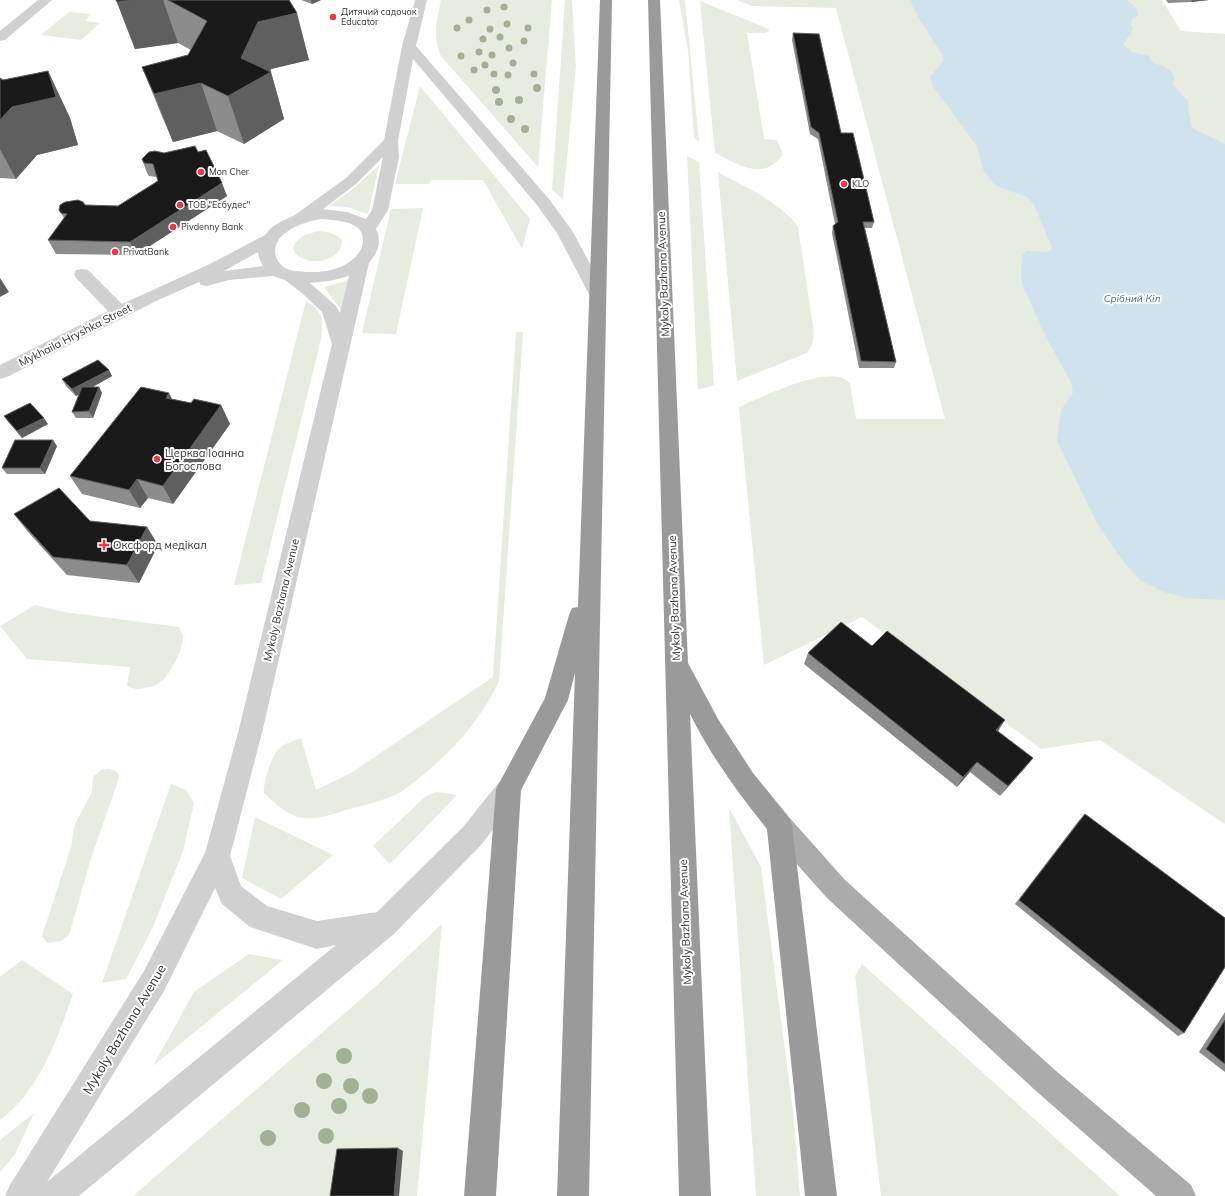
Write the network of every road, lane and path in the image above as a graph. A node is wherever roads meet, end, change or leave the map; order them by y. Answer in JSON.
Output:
{"nodes":[{"id":1,"x":46,"y":0,"type":"edge"},
{"id":2,"x":421,"y":0,"type":"edge"},
{"id":3,"x":606,"y":0,"type":"edge"},
{"id":4,"x":654,"y":0,"type":"edge"},
{"id":5,"x":0,"y":37,"type":"edge"},
{"id":6,"x":409,"y":46,"type":"junction"},
{"id":7,"x":391,"y":141,"type":"junction"},
{"id":8,"x":300,"y":218,"type":"junction"},
{"id":9,"x":368,"y":229,"type":"junction"},
{"id":10,"x":269,"y":239,"type":"junction"},
{"id":11,"x":361,"y":261,"type":"junction"},
{"id":12,"x":276,"y":270,"type":"junction"},
{"id":13,"x":82,"y":274,"type":"dead end"},
{"id":14,"x":292,"y":276,"type":"junction"},
{"id":15,"x":597,"y":294,"type":"junction"},
{"id":16,"x":150,"y":297,"type":"junction"},
{"id":17,"x":120,"y":312,"type":"junction"},
{"id":18,"x":340,"y":344,"type":"junction"},
{"id":19,"x":0,"y":373,"type":"edge"},
{"id":20,"x":589,"y":586,"type":"junction"},
{"id":21,"x":676,"y":661,"type":"junction"},
{"id":22,"x":509,"y":788,"type":"junction"},
{"id":23,"x":779,"y":825,"type":"junction"},
{"id":24,"x":217,"y":856,"type":"junction"},
{"id":25,"x":384,"y":924,"type":"junction"},
{"id":26,"x":21,"y":1196,"type":"edge"},
{"id":27,"x":55,"y":1196,"type":"edge"},
{"id":28,"x":480,"y":1196,"type":"edge"},
{"id":29,"x":573,"y":1196,"type":"edge"},
{"id":30,"x":695,"y":1196,"type":"edge"},
{"id":31,"x":821,"y":1196,"type":"edge"},
{"id":32,"x":1180,"y":1196,"type":"edge"}],
"edges":[{"from":1,"to":5,"type":"street"},
{"from":2,"to":6,"type":"street"},
{"from":3,"to":15,"type":"highway"},
{"from":4,"to":21,"type":"highway","name":"Mykoly Bazhana Avenue"},
{"from":6,"to":7,"type":"street"},
{"from":6,"to":15,"type":"street"},
{"from":7,"to":8,"type":"street"},
{"from":7,"to":9,"type":"street"},
{"from":8,"to":9,"type":"street"},
{"from":8,"to":10,"type":"street"},
{"from":9,"to":11,"type":"street"},
{"from":10,"to":12,"type":"street"},
{"from":10,"to":16,"type":"street","name":"Mykhaila Hryshka Street"},
{"from":11,"to":14,"type":"street"},
{"from":11,"to":18,"type":"street","name":"Mykoly Bazhana Avenue"},
{"from":12,"to":14,"type":"street"},
{"from":12,"to":16,"type":"street","name":"Mykhaila Hryshka Street"},
{"from":13,"to":17,"type":"street"},
{"from":14,"to":18,"type":"street","name":"Mykoly Bazhana Avenue"},
{"from":15,"to":20,"type":"highway"},
{"from":16,"to":17,"type":"street","name":"Mykhaila Hryshka Street"},
{"from":17,"to":19,"type":"street","name":"Mykhaila Hryshka Street"},
{"from":18,"to":24,"type":"street","name":"Mykoly Bazhana Avenue"},
{"from":20,"to":22,"type":"highway"},
{"from":20,"to":29,"type":"highway"},
{"from":21,"to":23,"type":"highway"},
{"from":21,"to":30,"type":"highway","name":"Mykoly Bazhana Avenue"},
{"from":22,"to":25,"type":"street"},
{"from":22,"to":28,"type":"highway"},
{"from":23,"to":31,"type":"highway"},
{"from":23,"to":32,"type":"main road"},
{"from":24,"to":25,"type":"street"},
{"from":24,"to":26,"type":"street","name":"Mykoly Bazhana Avenue"},
{"from":25,"to":27,"type":"street"}]}
